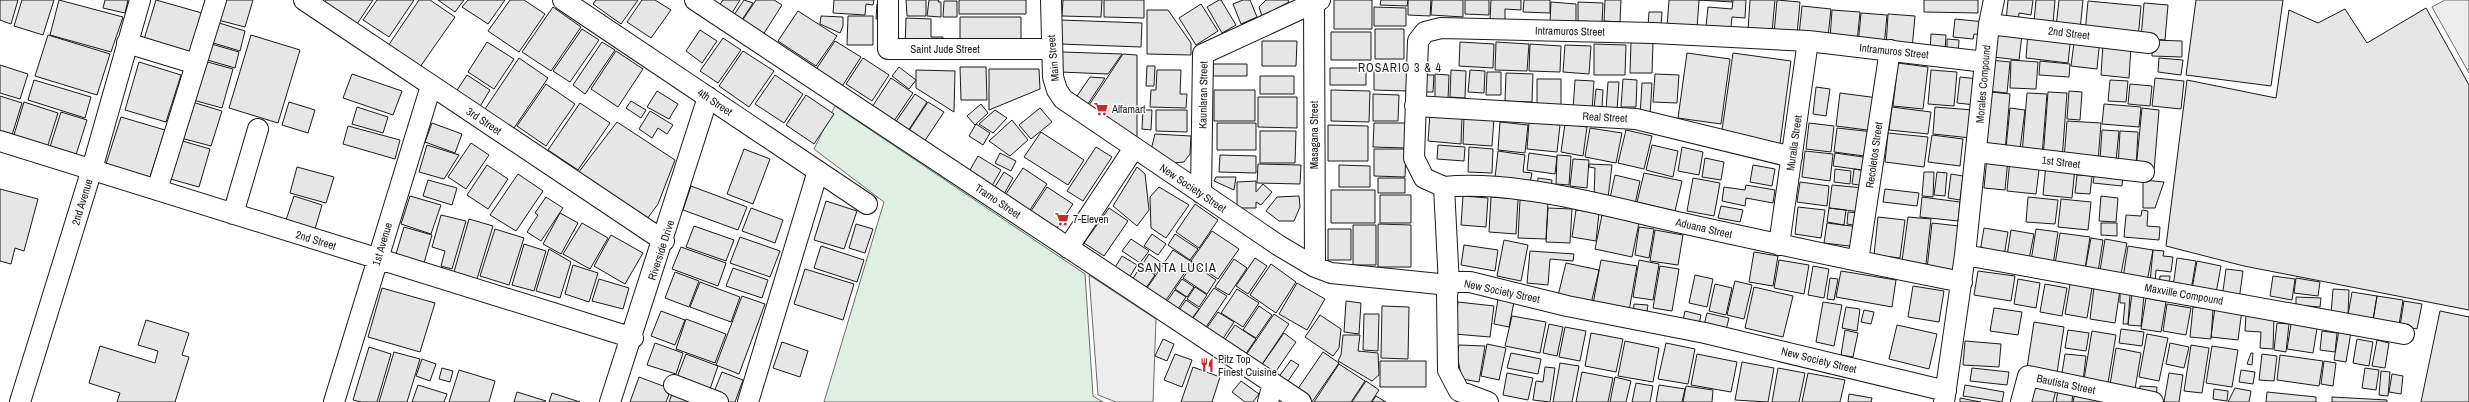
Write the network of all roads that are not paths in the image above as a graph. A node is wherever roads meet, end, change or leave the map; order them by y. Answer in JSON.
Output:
{"nodes":[{"id":1,"x":140,"y":0,"type":"edge"},
{"id":2,"x":216,"y":0,"type":"edge"},
{"id":3,"x":304,"y":0,"type":"edge"},
{"id":4,"x":563,"y":0,"type":"edge"},
{"id":5,"x":695,"y":0,"type":"edge"},
{"id":6,"x":888,"y":0,"type":"edge"},
{"id":7,"x":1051,"y":0,"type":"edge"},
{"id":8,"x":1994,"y":0,"type":"edge"},
{"id":9,"x":1317,"y":2,"type":"edge"},
{"id":10,"x":1989,"y":24,"type":"junction"},
{"id":11,"x":1808,"y":41,"type":"junction"},
{"id":12,"x":127,"y":43,"type":"junction"},
{"id":13,"x":2148,"y":43,"type":"dead end"},
{"id":14,"x":1051,"y":49,"type":"junction"},
{"id":15,"x":1890,"y":50,"type":"junction"},
{"id":16,"x":1985,"y":62,"type":"junction"},
{"id":17,"x":196,"y":64,"type":"junction"},
{"id":18,"x":431,"y":86,"type":"junction"},
{"id":19,"x":708,"y":97,"type":"junction"},
{"id":20,"x":1415,"y":106,"type":"junction"},
{"id":21,"x":258,"y":129,"type":"dead end"},
{"id":22,"x":0,"y":141,"type":"edge"},
{"id":23,"x":1134,"y":148,"type":"junction"},
{"id":24,"x":1792,"y":157,"type":"junction"},
{"id":25,"x":1976,"y":160,"type":"junction"},
{"id":26,"x":92,"y":169,"type":"junction"},
{"id":27,"x":818,"y":171,"type":"junction"},
{"id":28,"x":2144,"y":172,"type":"dead end"},
{"id":29,"x":1444,"y":187,"type":"junction"},
{"id":30,"x":157,"y":190,"type":"junction"},
{"id":31,"x":1201,"y":193,"type":"junction"},
{"id":32,"x":867,"y":204,"type":"dead end"},
{"id":33,"x":233,"y":214,"type":"junction"},
{"id":34,"x":664,"y":241,"type":"junction"},
{"id":35,"x":1779,"y":245,"type":"junction"},
{"id":36,"x":1068,"y":248,"type":"junction"},
{"id":37,"x":1965,"y":255,"type":"junction"},
{"id":38,"x":378,"y":259,"type":"junction"},
{"id":39,"x":1858,"y":261,"type":"junction"},
{"id":40,"x":1315,"y":267,"type":"junction"},
{"id":41,"x":1962,"y":282,"type":"junction"},
{"id":42,"x":1449,"y":284,"type":"junction"},
{"id":43,"x":2404,"y":334,"type":"dead end"},
{"id":44,"x":632,"y":338,"type":"junction"},
{"id":45,"x":674,"y":385,"type":"dead end"},
{"id":46,"x":1270,"y":393,"type":"edge"},
{"id":47,"x":1945,"y":396,"type":"edge"},
{"id":48,"x":20,"y":402,"type":"edge"},
{"id":49,"x":334,"y":402,"type":"edge"},
{"id":50,"x":610,"y":402,"type":"edge"},
{"id":51,"x":718,"y":402,"type":"edge"},
{"id":52,"x":748,"y":402,"type":"edge"},
{"id":53,"x":1301,"y":402,"type":"edge"},
{"id":54,"x":1488,"y":402,"type":"edge"},
{"id":55,"x":2022,"y":402,"type":"edge"},
{"id":56,"x":2153,"y":402,"type":"edge"}],
"edges":[{"from":1,"to":12,"type":"street","name":"2nd Avenue"},
{"from":2,"to":17,"type":"street"},
{"from":3,"to":18,"type":"street","name":"3rd Street"},
{"from":4,"to":19,"type":"street","name":"4th Street"},
{"from":5,"to":36,"type":"street","name":"Tramo Street"},
{"from":6,"to":14,"type":"street","name":"Saint Jude Street"},
{"from":7,"to":14,"type":"street","name":"Main Street"},
{"from":8,"to":10,"type":"street","name":"Morales Compound"},
{"from":9,"to":31,"type":"street","name":"Kaunlaran Street"},
{"from":9,"to":40,"type":"street","name":"Masagana Street"},
{"from":10,"to":13,"type":"street","name":"2nd Street"},
{"from":10,"to":16,"type":"street","name":"Morales Compound"},
{"from":11,"to":15,"type":"street","name":"Intramuros Street"},
{"from":11,"to":20,"type":"street","name":"Intramuros Street"},
{"from":11,"to":24,"type":"street","name":"Muralla Street"},
{"from":12,"to":17,"type":"street"},
{"from":12,"to":26,"type":"street","name":"2nd Avenue"},
{"from":14,"to":23,"type":"street","name":"Main Street"},
{"from":15,"to":16,"type":"street","name":"Intramuros Street"},
{"from":15,"to":39,"type":"street","name":"Recoletos Street"},
{"from":16,"to":25,"type":"street","name":"Morales Compound"},
{"from":17,"to":30,"type":"street"},
{"from":18,"to":34,"type":"street","name":"3rd Street"},
{"from":18,"to":38,"type":"street","name":"1st Avenue"},
{"from":19,"to":27,"type":"street","name":"4th Street"},
{"from":19,"to":34,"type":"street","name":"Riverside Drive"},
{"from":20,"to":24,"type":"street","name":"Real Street"},
{"from":20,"to":29,"type":"street","name":"Intramuros Street"},
{"from":21,"to":33,"type":"street"},
{"from":22,"to":26,"type":"street","name":"2nd Street"},
{"from":23,"to":31,"type":"street","name":"New Society Street"},
{"from":23,"to":36,"type":"street"},
{"from":24,"to":35,"type":"street","name":"Muralla Street"},
{"from":25,"to":28,"type":"street","name":"1st Street"},
{"from":25,"to":37,"type":"street","name":"Morales Compound"},
{"from":26,"to":30,"type":"street","name":"2nd Street"},
{"from":26,"to":48,"type":"street","name":"2nd Avenue"},
{"from":27,"to":32,"type":"street","name":"4th Street"},
{"from":27,"to":52,"type":"street"},
{"from":29,"to":35,"type":"street","name":"Aduana Street"},
{"from":29,"to":42,"type":"street"},
{"from":30,"to":33,"type":"street","name":"2nd Street"},
{"from":31,"to":40,"type":"street","name":"New Society Street"},
{"from":33,"to":38,"type":"street","name":"2nd Street"},
{"from":34,"to":44,"type":"street","name":"Riverside Drive"},
{"from":35,"to":39,"type":"street","name":"Aduana Street"},
{"from":36,"to":46,"type":"street","name":"Tramo Street"},
{"from":37,"to":41,"type":"street","name":"New Society Street"},
{"from":37,"to":43,"type":"street","name":"Maxville Compound"},
{"from":38,"to":44,"type":"street","name":"2nd Street"},
{"from":38,"to":49,"type":"street","name":"1st Avenue"},
{"from":39,"to":41,"type":"street","name":"Aduana Street"},
{"from":40,"to":42,"type":"street","name":"New Society Street"},
{"from":41,"to":47,"type":"street","name":"New Society Street"},
{"from":42,"to":47,"type":"street","name":"New Society Street"},
{"from":42,"to":54,"type":"street"},
{"from":44,"to":50,"type":"street","name":"Riverside Drive"},
{"from":45,"to":51,"type":"street"},
{"from":46,"to":53,"type":"street","name":"Tramo Street"},
{"from":55,"to":56,"type":"street","name":"Bautista Street"}]}
